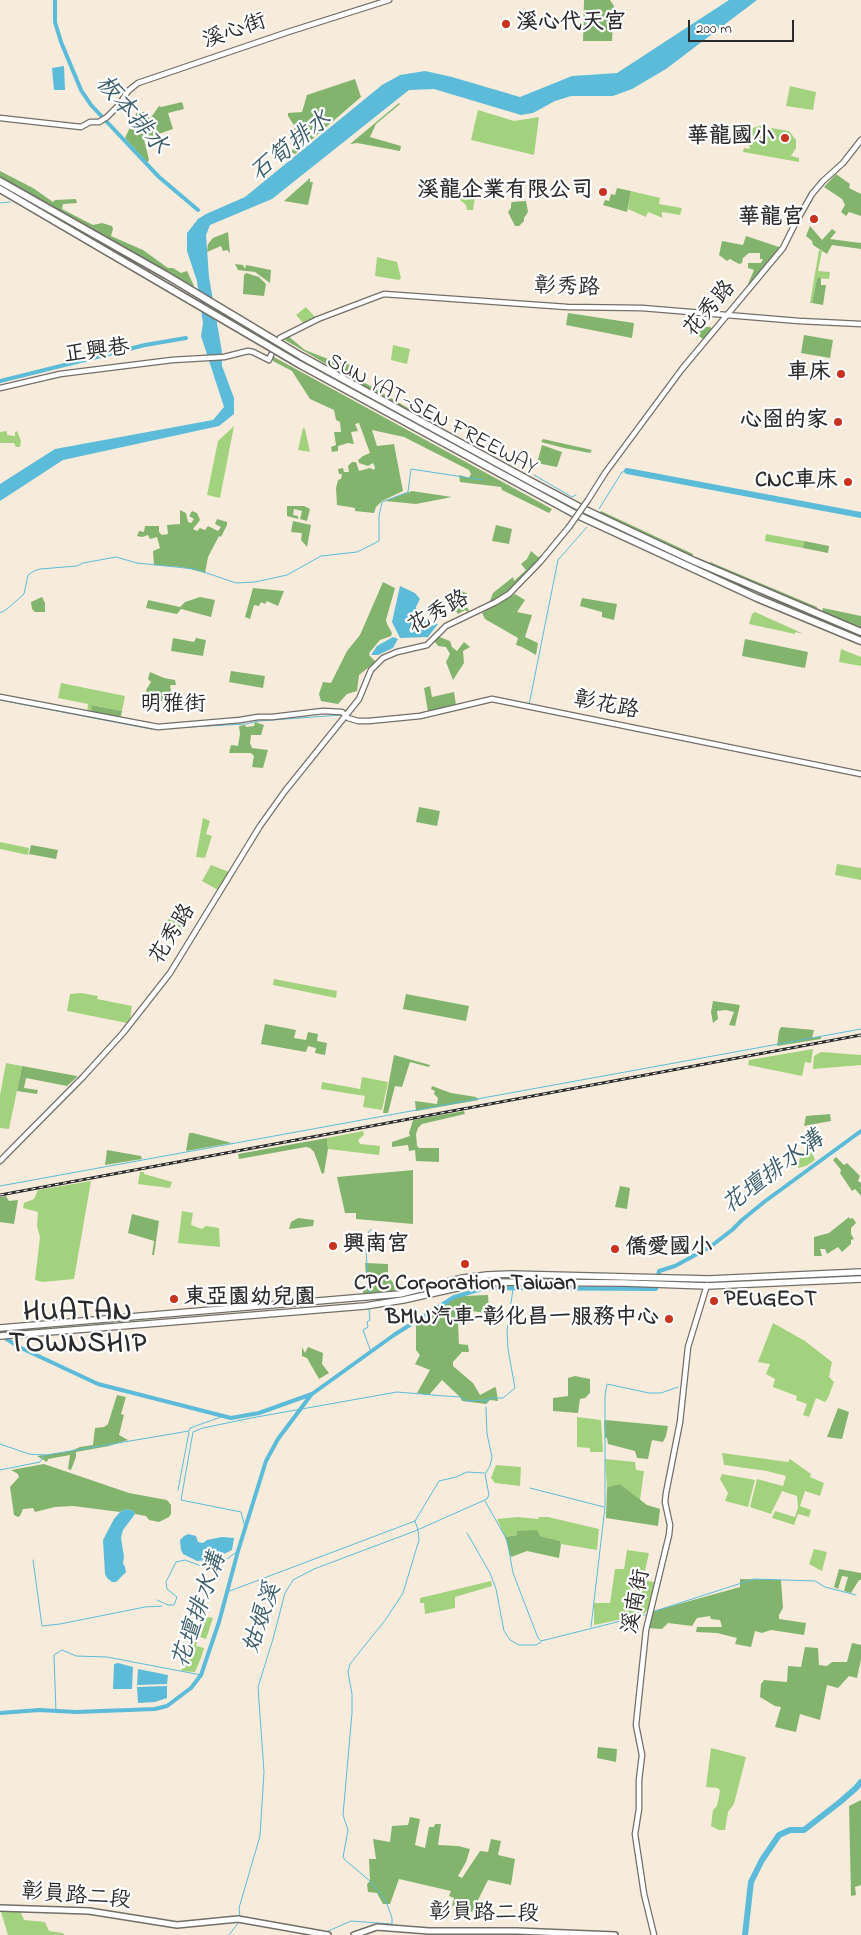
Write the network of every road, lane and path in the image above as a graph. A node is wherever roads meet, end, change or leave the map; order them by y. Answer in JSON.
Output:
{"nodes":[{"id":1,"x":389,"y":0,"type":"edge"},
{"id":2,"x":0,"y":118,"type":"edge"},
{"id":3,"x":861,"y":140,"type":"edge"},
{"id":4,"x":0,"y":181,"type":"edge"},
{"id":5,"x":0,"y":189,"type":"edge"},
{"id":6,"x":728,"y":316,"type":"junction"},
{"id":7,"x":861,"y":324,"type":"edge"},
{"id":8,"x":280,"y":338,"type":"dead end"},
{"id":9,"x":270,"y":357,"type":"dead end"},
{"id":10,"x":0,"y":388,"type":"edge"},
{"id":11,"x":861,"y":632,"type":"edge"},
{"id":12,"x":861,"y":641,"type":"edge"},
{"id":13,"x":0,"y":697,"type":"edge"},
{"id":14,"x":346,"y":716,"type":"junction"},
{"id":15,"x":861,"y":774,"type":"edge"},
{"id":16,"x":0,"y":1161,"type":"edge"},
{"id":17,"x":861,"y":1272,"type":"edge"},
{"id":18,"x":709,"y":1278,"type":"junction"},
{"id":19,"x":861,"y":1279,"type":"edge"},
{"id":20,"x":707,"y":1286,"type":"junction"},
{"id":21,"x":334,"y":1298,"type":"junction"},
{"id":22,"x":336,"y":1308,"type":"junction"},
{"id":23,"x":0,"y":1328,"type":"edge"},
{"id":24,"x":0,"y":1336,"type":"edge"},
{"id":25,"x":0,"y":1908,"type":"edge"},
{"id":26,"x":325,"y":1934,"type":"edge"},
{"id":27,"x":354,"y":1935,"type":"edge"},
{"id":28,"x":615,"y":1935,"type":"edge"},
{"id":29,"x":654,"y":1935,"type":"edge"}],
"edges":[{"from":1,"to":2,"type":"street","name":"溪心街"},
{"from":3,"to":6,"type":"street","name":"花秀路"},
{"from":4,"to":11,"type":"highway","name":"SUN YAT-SEN FREEWAY"},
{"from":5,"to":12,"type":"highway","name":"SUN YAT-SEN FREEWAY"},
{"from":6,"to":7,"type":"street","name":"彰秀路"},
{"from":6,"to":8,"type":"street","name":"彰秀路"},
{"from":6,"to":14,"type":"street","name":"花秀路","bridge":true},
{"from":9,"to":10,"type":"street","name":"正興巷"},
{"from":13,"to":14,"type":"street","name":"明雅街"},
{"from":14,"to":15,"type":"street","name":"彰花路"},
{"from":14,"to":16,"type":"street","name":"花秀路"},
{"from":17,"to":18,"type":"main road"},
{"from":18,"to":20,"type":"street","name":"溪南街"},
{"from":18,"to":21,"type":"main road"},
{"from":19,"to":20,"type":"main road"},
{"from":20,"to":22,"type":"main road"},
{"from":20,"to":29,"type":"street","name":"溪南街"},
{"from":21,"to":22,"type":"main road"},
{"from":21,"to":23,"type":"main road"},
{"from":22,"to":24,"type":"main road"},
{"from":25,"to":26,"type":"main road","name":"彰員路二段"},
{"from":27,"to":28,"type":"main road","name":"彰員路二段"}]}
